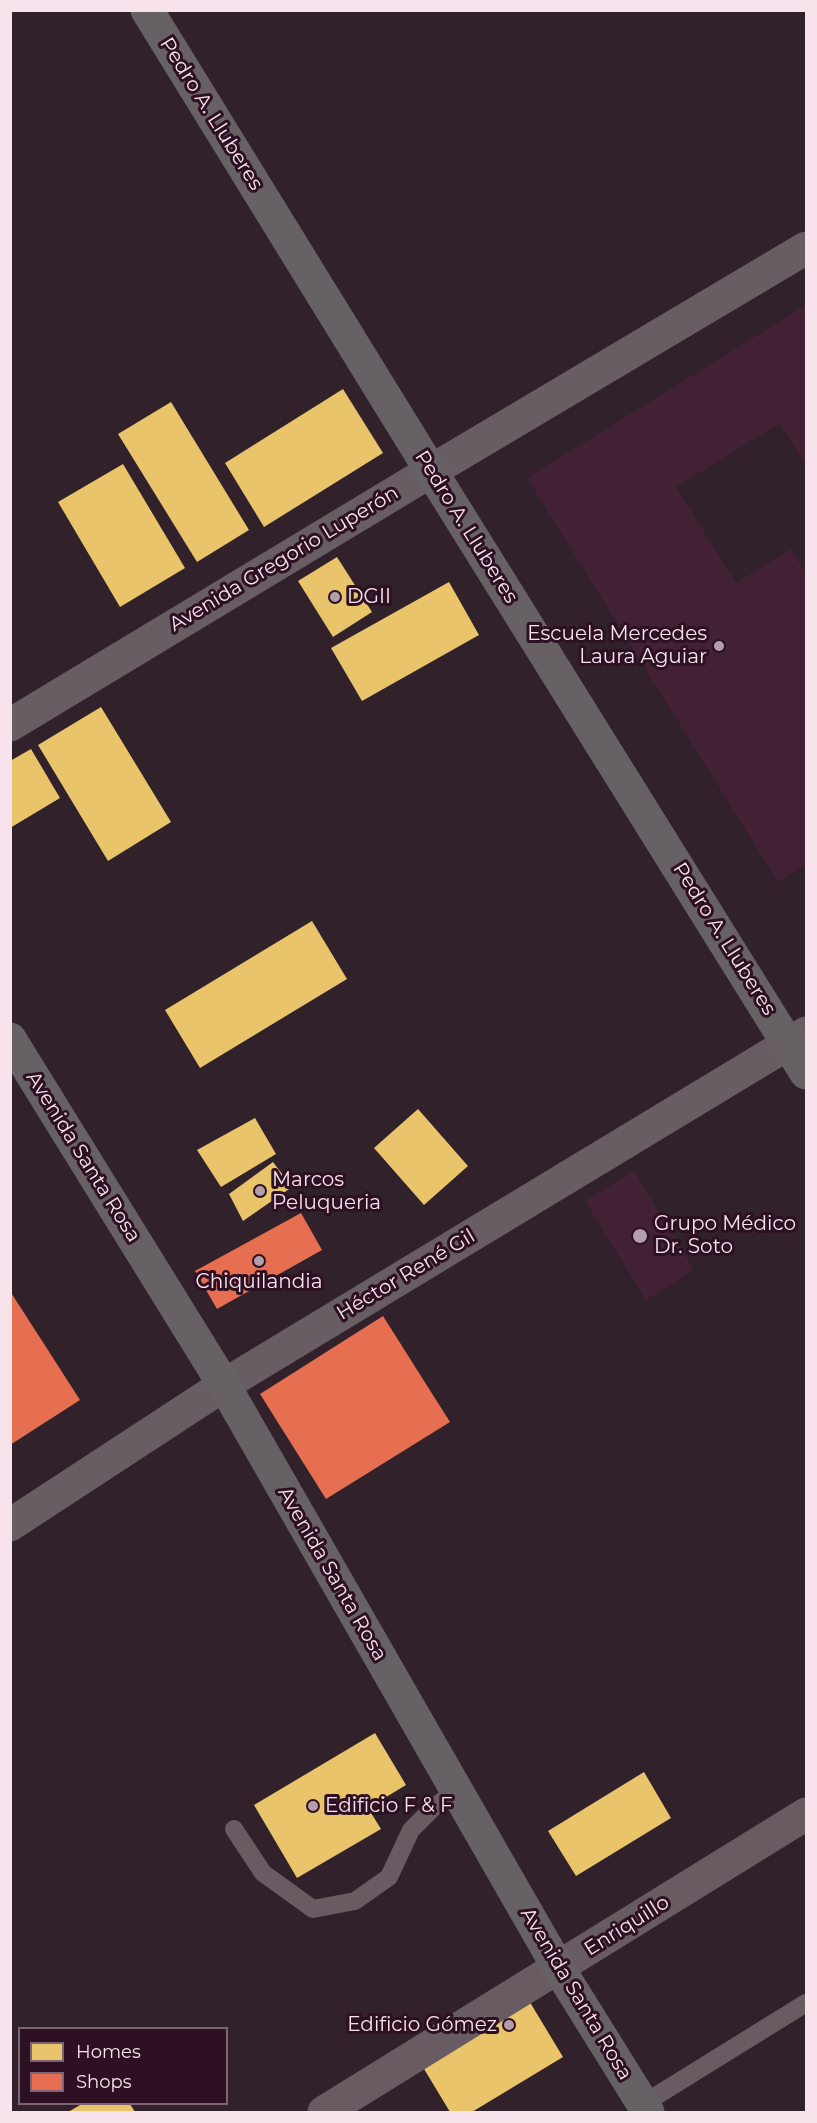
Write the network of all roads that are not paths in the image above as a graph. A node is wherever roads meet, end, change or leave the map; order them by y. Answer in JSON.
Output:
{"nodes":[{"id":1,"x":147,"y":10,"type":"edge"},
{"id":2,"x":807,"y":248,"type":"edge"},
{"id":3,"x":430,"y":471,"type":"junction"},
{"id":4,"x":10,"y":725,"type":"edge"},
{"id":5,"x":10,"y":1039,"type":"edge"},
{"id":6,"x":798,"y":1039,"type":"edge"},
{"id":7,"x":807,"y":1073,"type":"edge"},
{"id":8,"x":224,"y":1384,"type":"junction"},
{"id":9,"x":10,"y":1525,"type":"edge"},
{"id":10,"x":457,"y":1791,"type":"junction"},
{"id":11,"x":807,"y":1814,"type":"edge"},
{"id":12,"x":234,"y":1829,"type":"dead end"},
{"id":13,"x":559,"y":1969,"type":"junction"},
{"id":14,"x":807,"y":2003,"type":"edge"},
{"id":15,"x":646,"y":2108,"type":"edge"},
{"id":16,"x":324,"y":2112,"type":"edge"}],
"edges":[{"from":1,"to":3,"type":"main road","name":"Pedro A. Lluberes"},
{"from":2,"to":3,"type":"main road","name":"Avenida Gregorio Luperón"},
{"from":3,"to":4,"type":"main road","name":"Avenida Gregorio Luperón"},
{"from":3,"to":6,"type":"main road","name":"Pedro A. Lluberes"},
{"from":5,"to":8,"type":"main road","name":"Avenida Santa Rosa"},
{"from":6,"to":7,"type":"main road","name":"Pedro A. Lluberes"},
{"from":6,"to":8,"type":"main road","name":"Héctor René Gil"},
{"from":8,"to":9,"type":"main road","name":"Héctor René Gil"},
{"from":8,"to":10,"type":"main road","name":"Avenida Santa Rosa"},
{"from":10,"to":12,"type":"lane"},
{"from":10,"to":13,"type":"main road","name":"Avenida Santa Rosa"},
{"from":11,"to":13,"type":"street","name":"Enriquillo"},
{"from":13,"to":15,"type":"main road","name":"Avenida Santa Rosa"},
{"from":13,"to":16,"type":"street","name":"Enriquillo"},
{"from":14,"to":15,"type":"lane"}]}
